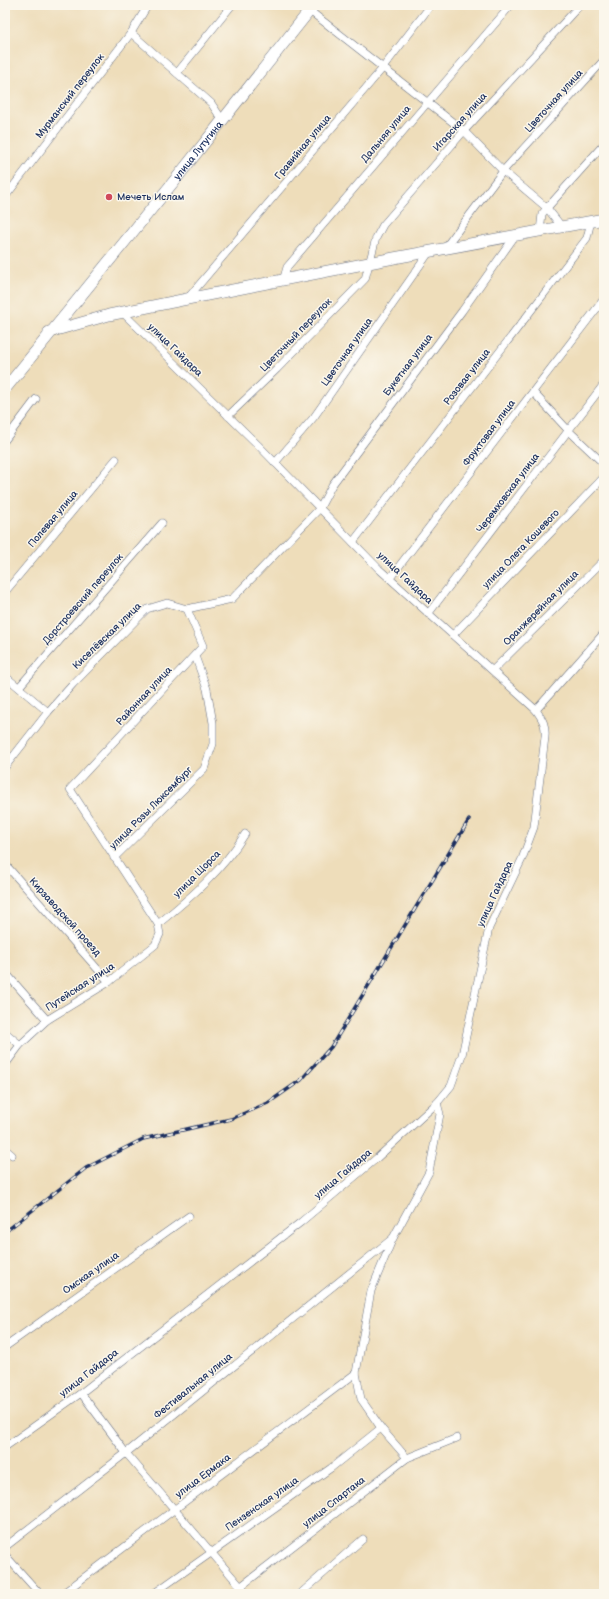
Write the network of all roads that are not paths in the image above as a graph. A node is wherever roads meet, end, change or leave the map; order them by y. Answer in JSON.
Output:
{"nodes":[{"id":1,"x":148,"y":5,"type":"edge"},
{"id":2,"x":232,"y":5,"type":"edge"},
{"id":3,"x":431,"y":5,"type":"edge"},
{"id":4,"x":511,"y":5,"type":"edge"},
{"id":5,"x":580,"y":5,"type":"edge"},
{"id":6,"x":312,"y":8,"type":"edge"},
{"id":7,"x":131,"y":33,"type":"junction"},
{"id":8,"x":604,"y":60,"type":"edge"},
{"id":9,"x":382,"y":69,"type":"junction"},
{"id":10,"x":177,"y":73,"type":"junction"},
{"id":11,"x":426,"y":102,"type":"junction"},
{"id":12,"x":222,"y":121,"type":"junction"},
{"id":13,"x":464,"y":131,"type":"junction"},
{"id":14,"x":604,"y":144,"type":"edge"},
{"id":15,"x":503,"y":171,"type":"junction"},
{"id":16,"x":5,"y":197,"type":"edge"},
{"id":17,"x":546,"y":208,"type":"junction"},
{"id":18,"x":604,"y":219,"type":"edge"},
{"id":19,"x":591,"y":221,"type":"junction"},
{"id":20,"x":562,"y":227,"type":"junction"},
{"id":21,"x":540,"y":231,"type":"junction"},
{"id":22,"x":515,"y":236,"type":"junction"},
{"id":23,"x":444,"y":248,"type":"junction"},
{"id":24,"x":430,"y":251,"type":"junction"},
{"id":25,"x":371,"y":263,"type":"junction"},
{"id":26,"x":283,"y":281,"type":"junction"},
{"id":27,"x":187,"y":299,"type":"junction"},
{"id":28,"x":604,"y":299,"type":"edge"},
{"id":29,"x":123,"y":313,"type":"junction"},
{"id":30,"x":50,"y":332,"type":"junction"},
{"id":31,"x":604,"y":384,"type":"edge"},
{"id":32,"x":5,"y":389,"type":"edge"},
{"id":33,"x":533,"y":392,"type":"junction"},
{"id":34,"x":36,"y":399,"type":"dead end"},
{"id":35,"x":228,"y":416,"type":"junction"},
{"id":36,"x":568,"y":430,"type":"junction"},
{"id":37,"x":5,"y":440,"type":"edge"},
{"id":38,"x":116,"y":458,"type":"dead end"},
{"id":39,"x":275,"y":463,"type":"junction"},
{"id":40,"x":604,"y":464,"type":"edge"},
{"id":41,"x":604,"y":477,"type":"edge"},
{"id":42,"x":320,"y":508,"type":"junction"},
{"id":43,"x":162,"y":523,"type":"dead end"},
{"id":44,"x":353,"y":542,"type":"junction"},
{"id":45,"x":604,"y":560,"type":"edge"},
{"id":46,"x":390,"y":578,"type":"junction"},
{"id":47,"x":5,"y":592,"type":"edge"},
{"id":48,"x":187,"y":609,"type":"junction"},
{"id":49,"x":428,"y":614,"type":"junction"},
{"id":50,"x":604,"y":633,"type":"edge"},
{"id":51,"x":453,"y":635,"type":"junction"},
{"id":52,"x":195,"y":656,"type":"junction"},
{"id":53,"x":493,"y":670,"type":"junction"},
{"id":54,"x":5,"y":676,"type":"edge"},
{"id":55,"x":19,"y":687,"type":"junction"},
{"id":56,"x":536,"y":710,"type":"junction"},
{"id":57,"x":48,"y":712,"type":"junction"},
{"id":58,"x":5,"y":767,"type":"edge"},
{"id":59,"x":245,"y":834,"type":"dead end"},
{"id":60,"x":114,"y":858,"type":"junction"},
{"id":61,"x":5,"y":864,"type":"edge"},
{"id":62,"x":158,"y":924,"type":"junction"},
{"id":63,"x":5,"y":972,"type":"edge"},
{"id":64,"x":110,"y":982,"type":"junction"},
{"id":65,"x":47,"y":1020,"type":"junction"},
{"id":66,"x":5,"y":1032,"type":"edge"},
{"id":67,"x":20,"y":1045,"type":"junction"},
{"id":68,"x":5,"y":1065,"type":"edge"},
{"id":69,"x":437,"y":1103,"type":"junction"},
{"id":70,"x":5,"y":1148,"type":"edge"},
{"id":71,"x":12,"y":1155,"type":"dead end"},
{"id":72,"x":189,"y":1216,"type":"dead end"},
{"id":73,"x":393,"y":1238,"type":"junction"},
{"id":74,"x":5,"y":1347,"type":"edge"},
{"id":75,"x":356,"y":1373,"type":"junction"},
{"id":76,"x":81,"y":1392,"type":"junction"},
{"id":77,"x":381,"y":1428,"type":"junction"},
{"id":78,"x":457,"y":1438,"type":"dead end"},
{"id":79,"x":5,"y":1447,"type":"edge"},
{"id":80,"x":126,"y":1453,"type":"junction"},
{"id":81,"x":407,"y":1458,"type":"junction"},
{"id":82,"x":175,"y":1510,"type":"junction"},
{"id":83,"x":363,"y":1539,"type":"dead end"},
{"id":84,"x":5,"y":1547,"type":"edge"},
{"id":85,"x":210,"y":1552,"type":"junction"},
{"id":86,"x":5,"y":1555,"type":"edge"},
{"id":87,"x":241,"y":1587,"type":"junction"},
{"id":88,"x":40,"y":1594,"type":"edge"},
{"id":89,"x":62,"y":1594,"type":"edge"},
{"id":90,"x":153,"y":1594,"type":"edge"},
{"id":91,"x":231,"y":1594,"type":"edge"},
{"id":92,"x":247,"y":1594,"type":"edge"},
{"id":93,"x":300,"y":1594,"type":"edge"}],
"edges":[{"from":1,"to":7,"type":"street","name":"Мурманский переулок"},
{"from":2,"to":10,"type":"street"},
{"from":3,"to":9,"type":"street","name":"Гравийная улица"},
{"from":4,"to":11,"type":"street","name":"Дальняя улица"},
{"from":5,"to":13,"type":"street","name":"Игарская улица"},
{"from":6,"to":9,"type":"street"},
{"from":6,"to":12,"type":"main road","name":"улица Лутугина"},
{"from":7,"to":10,"type":"street"},
{"from":7,"to":16,"type":"street","name":"Мурманский переулок"},
{"from":8,"to":15,"type":"street","name":"Цветочная улица"},
{"from":9,"to":11,"type":"street"},
{"from":9,"to":27,"type":"street","name":"Гравийная улица"},
{"from":10,"to":12,"type":"street"},
{"from":11,"to":13,"type":"street"},
{"from":11,"to":26,"type":"street","name":"Дальняя улица"},
{"from":12,"to":30,"type":"main road","name":"улица Лутугина"},
{"from":13,"to":15,"type":"street"},
{"from":13,"to":25,"type":"street","name":"Игарская улица"},
{"from":14,"to":17,"type":"street"},
{"from":15,"to":17,"type":"street"},
{"from":15,"to":23,"type":"street","name":"Цветочная улица"},
{"from":17,"to":20,"type":"street"},
{"from":17,"to":21,"type":"street"},
{"from":18,"to":19,"type":"main road"},
{"from":19,"to":20,"type":"main road"},
{"from":19,"to":44,"type":"street","name":"Розовая улица"},
{"from":20,"to":21,"type":"main road"},
{"from":21,"to":22,"type":"main road"},
{"from":22,"to":23,"type":"main road"},
{"from":22,"to":42,"type":"street","name":"Букетная улица"},
{"from":23,"to":24,"type":"main road"},
{"from":24,"to":25,"type":"main road"},
{"from":24,"to":39,"type":"street","name":"Цветочная улица"},
{"from":25,"to":26,"type":"main road"},
{"from":25,"to":35,"type":"street","name":"Цветочный переулок"},
{"from":26,"to":27,"type":"main road"},
{"from":27,"to":29,"type":"main road"},
{"from":28,"to":33,"type":"street","name":"Фруктовая улица"},
{"from":29,"to":30,"type":"main road"},
{"from":29,"to":35,"type":"street","name":"улица Гайдара"},
{"from":30,"to":32,"type":"main road","name":"улица Лутугина"},
{"from":31,"to":36,"type":"street","name":"Черемховская улица"},
{"from":33,"to":36,"type":"street"},
{"from":33,"to":46,"type":"street","name":"Фруктовая улица"},
{"from":34,"to":37,"type":"street"},
{"from":35,"to":39,"type":"street","name":"улица Гайдара"},
{"from":36,"to":40,"type":"street"},
{"from":36,"to":49,"type":"street","name":"Черемховская улица"},
{"from":38,"to":47,"type":"street","name":"Полевая улица"},
{"from":39,"to":42,"type":"street","name":"улица Гайдара"},
{"from":41,"to":51,"type":"street","name":"улица Олега Кошевого"},
{"from":42,"to":44,"type":"street","name":"улица Гайдара"},
{"from":42,"to":48,"type":"street","name":"Киселёвская улица"},
{"from":43,"to":55,"type":"street","name":"Дорстроевский переулок"},
{"from":44,"to":46,"type":"street","name":"улица Гайдара"},
{"from":45,"to":53,"type":"street","name":"Оранжерейная улица"},
{"from":46,"to":49,"type":"street","name":"улица Гайдара"},
{"from":48,"to":52,"type":"street","name":"Районная улица"},
{"from":48,"to":57,"type":"street","name":"Киселёвская улица"},
{"from":49,"to":51,"type":"street","name":"улица Гайдара"},
{"from":50,"to":56,"type":"street"},
{"from":51,"to":53,"type":"street","name":"улица Гайдара"},
{"from":52,"to":60,"type":"street","name":"улица Розы Люксембург"},
{"from":52,"to":60,"type":"street","name":"Районная улица"},
{"from":53,"to":56,"type":"street","name":"улица Гайдара"},
{"from":54,"to":55,"type":"street"},
{"from":55,"to":57,"type":"street"},
{"from":56,"to":69,"type":"street","name":"улица Гайдара"},
{"from":57,"to":58,"type":"street","name":"Киселёвская улица"},
{"from":59,"to":62,"type":"street","name":"улица Щорса"},
{"from":60,"to":62,"type":"street"},
{"from":61,"to":64,"type":"street","name":"Кирзаводской проезд"},
{"from":62,"to":64,"type":"street","name":"Путейская улица"},
{"from":63,"to":65,"type":"street"},
{"from":64,"to":65,"type":"street","name":"Путейская улица"},
{"from":65,"to":67,"type":"street","name":"Путейская улица"},
{"from":66,"to":67,"type":"street"},
{"from":67,"to":68,"type":"street","name":"Путейская улица"},
{"from":69,"to":73,"type":"street"},
{"from":69,"to":76,"type":"street","name":"улица Гайдара"},
{"from":70,"to":71,"type":"street"},
{"from":72,"to":74,"type":"street","name":"Омская улица"},
{"from":73,"to":75,"type":"street"},
{"from":73,"to":80,"type":"street","name":"Фестивальная улица"},
{"from":75,"to":77,"type":"street"},
{"from":75,"to":82,"type":"street","name":"улица Ермака"},
{"from":76,"to":79,"type":"street","name":"улица Гайдара"},
{"from":76,"to":80,"type":"street"},
{"from":77,"to":81,"type":"street"},
{"from":77,"to":85,"type":"street","name":"Пензенская улица"},
{"from":78,"to":81,"type":"street","name":"улица Спартака"},
{"from":80,"to":82,"type":"street"},
{"from":80,"to":84,"type":"street","name":"Фестивальная улица"},
{"from":81,"to":87,"type":"street","name":"улица Спартака"},
{"from":82,"to":85,"type":"street"},
{"from":82,"to":89,"type":"street","name":"улица Ермака"},
{"from":83,"to":93,"type":"street"},
{"from":85,"to":87,"type":"street"},
{"from":85,"to":90,"type":"street","name":"Пензенская улица"},
{"from":86,"to":88,"type":"street"},
{"from":87,"to":91,"type":"street","name":"улица Спартака"},
{"from":87,"to":92,"type":"street"}]}
